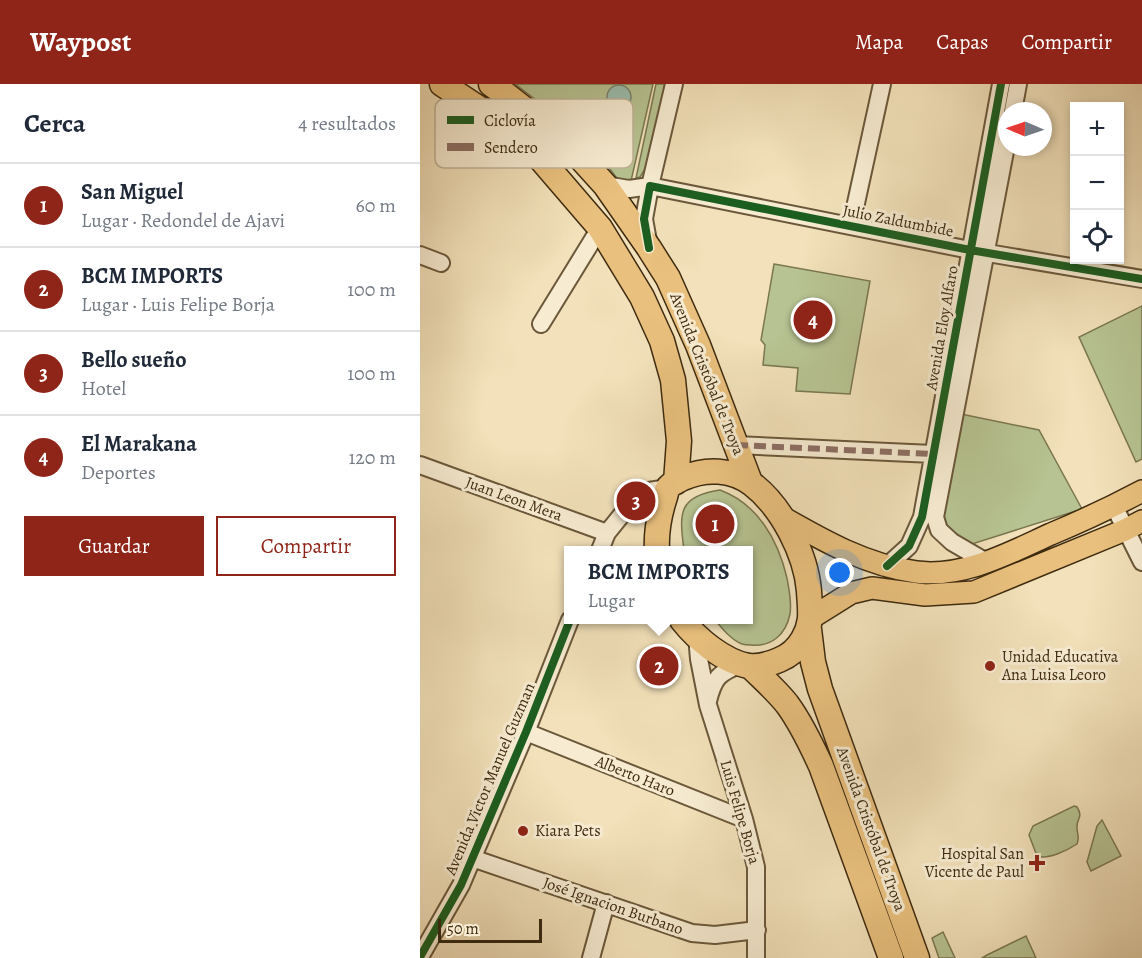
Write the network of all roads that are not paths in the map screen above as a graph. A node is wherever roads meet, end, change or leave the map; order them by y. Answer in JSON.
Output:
{"nodes":[{"id":1,"x":442,"y":84,"type":"edge"},
{"id":2,"x":491,"y":84,"type":"edge"},
{"id":3,"x":674,"y":84,"type":"edge"},
{"id":4,"x":882,"y":84,"type":"edge"},
{"id":5,"x":1001,"y":84,"type":"edge"},
{"id":6,"x":1018,"y":84,"type":"edge"},
{"id":7,"x":465,"y":99,"type":"edge"},
{"id":8,"x":510,"y":99,"type":"edge"},
{"id":9,"x":1015,"y":102,"type":"edge"},
{"id":10,"x":1003,"y":156,"type":"edge"},
{"id":11,"x":548,"y":168,"type":"edge"},
{"id":12,"x":590,"y":168,"type":"edge"},
{"id":13,"x":605,"y":185,"type":"junction"},
{"id":14,"x":650,"y":186,"type":"junction"},
{"id":15,"x":851,"y":226,"type":"junction"},
{"id":16,"x":600,"y":228,"type":"junction"},
{"id":17,"x":649,"y":248,"type":"junction"},
{"id":18,"x":978,"y":251,"type":"junction"},
{"id":19,"x":420,"y":255,"type":"edge"},
{"id":20,"x":441,"y":263,"type":"dead end"},
{"id":21,"x":1142,"y":279,"type":"edge"},
{"id":22,"x":541,"y":324,"type":"dead end"},
{"id":23,"x":736,"y":445,"type":"junction"},
{"id":24,"x":933,"y":454,"type":"junction"},
{"id":25,"x":420,"y":465,"type":"edge"},
{"id":26,"x":750,"y":482,"type":"junction"},
{"id":27,"x":672,"y":485,"type":"junction"},
{"id":28,"x":1142,"y":491,"type":"edge"},
{"id":29,"x":1114,"y":506,"type":"junction"},
{"id":30,"x":782,"y":517,"type":"junction"},
{"id":31,"x":1133,"y":526,"type":"edge"},
{"id":32,"x":607,"y":533,"type":"junction"},
{"id":33,"x":602,"y":546,"type":"edge"},
{"id":34,"x":657,"y":546,"type":"edge"},
{"id":35,"x":1142,"y":562,"type":"edge"},
{"id":36,"x":988,"y":563,"type":"junction"},
{"id":37,"x":888,"y":566,"type":"junction"},
{"id":38,"x":810,"y":623,"type":"junction"},
{"id":39,"x":568,"y":624,"type":"edge"},
{"id":40,"x":578,"y":624,"type":"edge"},
{"id":41,"x":684,"y":626,"type":"edge"},
{"id":42,"x":561,"y":640,"type":"junction"},
{"id":43,"x":746,"y":665,"type":"junction"},
{"id":44,"x":708,"y":705,"type":"junction"},
{"id":45,"x":526,"y":732,"type":"junction"},
{"id":46,"x":744,"y":819,"type":"junction"},
{"id":47,"x":472,"y":858,"type":"junction"},
{"id":48,"x":606,"y":903,"type":"junction"},
{"id":49,"x":757,"y":930,"type":"junction"},
{"id":50,"x":420,"y":957,"type":"edge"},
{"id":51,"x":591,"y":958,"type":"edge"},
{"id":52,"x":756,"y":958,"type":"edge"},
{"id":53,"x":891,"y":958,"type":"edge"},
{"id":54,"x":917,"y":958,"type":"edge"}],
"edges":[{"from":1,"to":7,"type":"highway","name":"Avenida Cristóbal de Troya"},
{"from":2,"to":8,"type":"highway","name":"Avenida Cristóbal de Troya"},
{"from":3,"to":14,"type":"street"},
{"from":4,"to":15,"type":"street"},
{"from":5,"to":18,"type":"street","name":"Avenida Eloy Alfaro"},
{"from":6,"to":9,"type":"street"},
{"from":10,"to":18,"type":"street","name":"Avenida Eloy Alfaro"},
{"from":11,"to":16,"type":"highway","name":"Avenida Cristóbal de Troya"},
{"from":12,"to":13,"type":"highway","name":"Avenida Cristóbal de Troya"},
{"from":13,"to":14,"type":"street","name":"Julio Zaldumbide"},
{"from":13,"to":17,"type":"highway","name":"Avenida Cristóbal de Troya"},
{"from":14,"to":15,"type":"street","name":"Julio Zaldumbide"},
{"from":14,"to":17,"type":"street"},
{"from":15,"to":18,"type":"street","name":"Julio Zaldumbide"},
{"from":16,"to":22,"type":"street"},
{"from":16,"to":27,"type":"highway","name":"Avenida Cristóbal de Troya"},
{"from":17,"to":23,"type":"highway","name":"Avenida Cristóbal de Troya"},
{"from":18,"to":21,"type":"street","name":"Julio Zaldumbide"},
{"from":18,"to":24,"type":"street","name":"Avenida Eloy Alfaro"},
{"from":18,"to":36,"type":"street","name":"Avenida Eloy Alfaro"},
{"from":19,"to":20,"type":"street"},
{"from":23,"to":24,"type":"street"},
{"from":23,"to":26,"type":"highway","name":"Avenida Cristóbal de Troya"},
{"from":24,"to":37,"type":"street","name":"Avenida Eloy Alfaro"},
{"from":25,"to":32,"type":"street","name":"Juan Leon Mera"},
{"from":26,"to":27,"type":"highway"},
{"from":26,"to":30,"type":"highway","name":"Avenida Cristóbal de Troya"},
{"from":27,"to":32,"type":"street"},
{"from":27,"to":34,"type":"highway","name":"Avenida Cristóbal de Troya"},
{"from":28,"to":29,"type":"main road"},
{"from":29,"to":31,"type":"street"},
{"from":29,"to":36,"type":"main road"},
{"from":30,"to":37,"type":"main road"},
{"from":30,"to":38,"type":"highway","name":"Avenida Cristóbal de Troya"},
{"from":31,"to":35,"type":"street"},
{"from":31,"to":38,"type":"main road"},
{"from":32,"to":33,"type":"street"},
{"from":36,"to":37,"type":"main road"},
{"from":38,"to":43,"type":"highway"},
{"from":38,"to":54,"type":"highway","name":"Avenida Cristóbal de Troya"},
{"from":39,"to":42,"type":"street","name":"Avenida Victor Manuel Guzman"},
{"from":40,"to":42,"type":"street","name":"Avenida Victor Manuel Guzman"},
{"from":41,"to":43,"type":"highway"},
{"from":41,"to":44,"type":"street","name":"Luis Felipe Borja"},
{"from":42,"to":45,"type":"street","name":"Avenida Victor Manuel Guzman"},
{"from":43,"to":44,"type":"street"},
{"from":43,"to":53,"type":"highway","name":"Avenida Cristóbal de Troya"},
{"from":44,"to":46,"type":"street","name":"Luis Felipe Borja"},
{"from":45,"to":46,"type":"street","name":"Alberto Haro"},
{"from":45,"to":47,"type":"street","name":"Avenida Victor Manuel Guzman"},
{"from":46,"to":49,"type":"street","name":"Luis Felipe Borja"},
{"from":47,"to":48,"type":"street","name":"José Ignacion Burbano"},
{"from":47,"to":50,"type":"street","name":"Avenida Victor Manuel Guzman"},
{"from":48,"to":49,"type":"street","name":"José Ignacion Burbano"},
{"from":48,"to":51,"type":"street"},
{"from":49,"to":52,"type":"street","name":"Luis Felipe Borja"}]}
